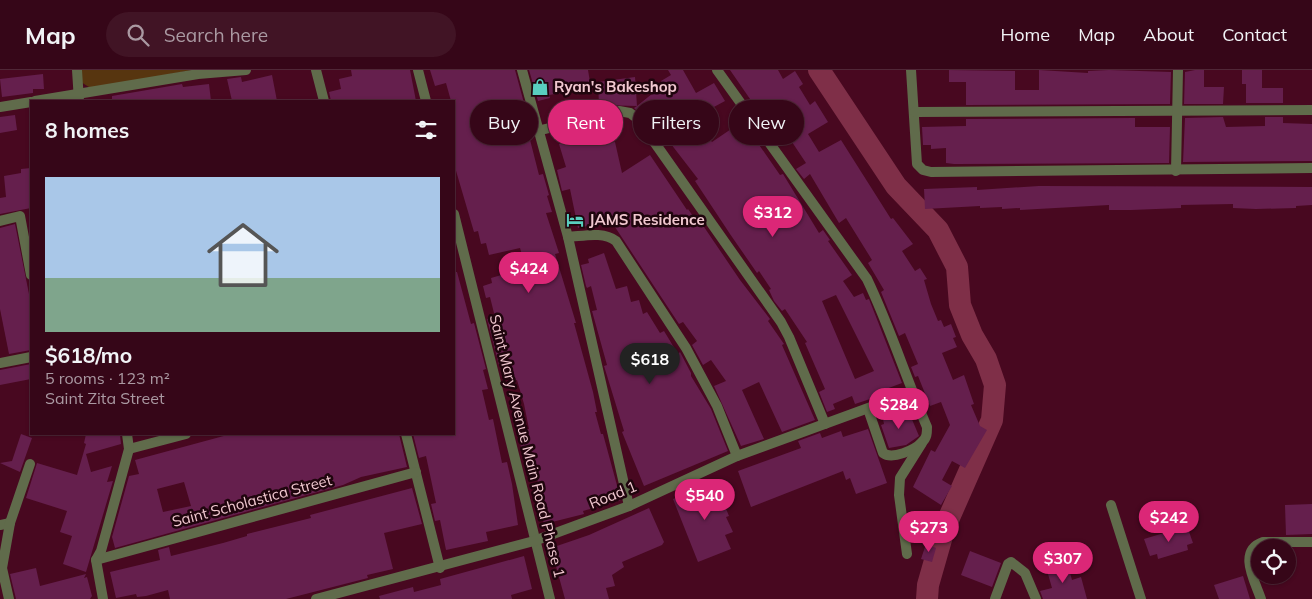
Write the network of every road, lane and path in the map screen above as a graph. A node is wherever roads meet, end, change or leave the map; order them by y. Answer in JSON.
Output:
{"nodes":[{"id":1,"x":77,"y":70,"type":"edge"},
{"id":2,"x":246,"y":70,"type":"edge"},
{"id":3,"x":316,"y":70,"type":"edge"},
{"id":4,"x":418,"y":70,"type":"edge"},
{"id":5,"x":522,"y":70,"type":"edge"},
{"id":6,"x":717,"y":70,"type":"edge"},
{"id":7,"x":911,"y":70,"type":"edge"},
{"id":8,"x":1178,"y":70,"type":"edge"},
{"id":9,"x":78,"y":98,"type":"edge"},
{"id":10,"x":56,"y":100,"type":"edge"},
{"id":11,"x":324,"y":100,"type":"edge"},
{"id":12,"x":426,"y":100,"type":"edge"},
{"id":13,"x":529,"y":100,"type":"edge"},
{"id":14,"x":30,"y":102,"type":"edge"},
{"id":15,"x":0,"y":106,"type":"edge"},
{"id":16,"x":1312,"y":110,"type":"edge"},
{"id":17,"x":1177,"y":111,"type":"junction"},
{"id":18,"x":915,"y":112,"type":"junction"},
{"id":19,"x":538,"y":131,"type":"edge"},
{"id":20,"x":538,"y":134,"type":"edge"},
{"id":21,"x":1312,"y":168,"type":"edge"},
{"id":22,"x":1176,"y":171,"type":"junction"},
{"id":23,"x":455,"y":218,"type":"edge"},
{"id":24,"x":0,"y":221,"type":"edge"},
{"id":25,"x":568,"y":237,"type":"junction"},
{"id":26,"x":30,"y":270,"type":"edge"},
{"id":27,"x":30,"y":358,"type":"edge"},
{"id":28,"x":0,"y":360,"type":"edge"},
{"id":29,"x":912,"y":392,"type":"junction"},
{"id":30,"x":868,"y":409,"type":"junction"},
{"id":31,"x":826,"y":424,"type":"junction"},
{"id":32,"x":127,"y":435,"type":"edge"},
{"id":33,"x":182,"y":435,"type":"edge"},
{"id":34,"x":406,"y":435,"type":"edge"},
{"id":35,"x":922,"y":443,"type":"junction"},
{"id":36,"x":129,"y":449,"type":"junction"},
{"id":37,"x":737,"y":456,"type":"junction"},
{"id":38,"x":30,"y":464,"type":"dead end"},
{"id":39,"x":416,"y":472,"type":"junction"},
{"id":40,"x":629,"y":506,"type":"junction"},
{"id":41,"x":1111,"y":506,"type":"dead end"},
{"id":42,"x":5,"y":524,"type":"edge"},
{"id":43,"x":534,"y":542,"type":"junction"},
{"id":44,"x":1312,"y":542,"type":"edge"},
{"id":45,"x":907,"y":554,"type":"dead end"},
{"id":46,"x":96,"y":560,"type":"junction"},
{"id":47,"x":440,"y":568,"type":"junction"},
{"id":48,"x":9,"y":599,"type":"edge"},
{"id":49,"x":103,"y":599,"type":"edge"},
{"id":50,"x":316,"y":599,"type":"edge"},
{"id":51,"x":550,"y":599,"type":"edge"},
{"id":52,"x":995,"y":599,"type":"edge"},
{"id":53,"x":1036,"y":599,"type":"edge"},
{"id":54,"x":1141,"y":599,"type":"edge"},
{"id":55,"x":1261,"y":599,"type":"edge"}],
"edges":[{"from":1,"to":9,"type":"street"},
{"from":2,"to":9,"type":"street"},
{"from":3,"to":11,"type":"street"},
{"from":4,"to":12,"type":"street"},
{"from":5,"to":13,"type":"street"},
{"from":6,"to":29,"type":"street"},
{"from":7,"to":18,"type":"street"},
{"from":8,"to":17,"type":"street"},
{"from":9,"to":10,"type":"street"},
{"from":14,"to":15,"type":"street"},
{"from":16,"to":17,"type":"street"},
{"from":17,"to":18,"type":"street"},
{"from":17,"to":22,"type":"street"},
{"from":18,"to":22,"type":"street"},
{"from":19,"to":31,"type":"street"},
{"from":20,"to":25,"type":"street"},
{"from":21,"to":22,"type":"street"},
{"from":23,"to":43,"type":"street","name":"Saint Mary Avenue Main Road Phase 1"},
{"from":24,"to":26,"type":"street"},
{"from":25,"to":37,"type":"street"},
{"from":25,"to":40,"type":"street"},
{"from":27,"to":28,"type":"street"},
{"from":29,"to":30,"type":"street","name":"Road 1"},
{"from":29,"to":35,"type":"street"},
{"from":30,"to":31,"type":"street","name":"Road 1"},
{"from":30,"to":35,"type":"street"},
{"from":31,"to":37,"type":"street","name":"Road 1"},
{"from":32,"to":36,"type":"street"},
{"from":33,"to":36,"type":"street"},
{"from":34,"to":39,"type":"street"},
{"from":35,"to":45,"type":"street"},
{"from":36,"to":46,"type":"street"},
{"from":37,"to":40,"type":"street","name":"Road 1"},
{"from":38,"to":42,"type":"street"},
{"from":39,"to":46,"type":"street","name":"Saint Scholastica Street"},
{"from":39,"to":47,"type":"street"},
{"from":40,"to":43,"type":"street","name":"Road 1"},
{"from":41,"to":54,"type":"street"},
{"from":42,"to":48,"type":"street"},
{"from":43,"to":47,"type":"street","name":"Road 1"},
{"from":43,"to":51,"type":"street","name":"Saint Mary Avenue Main Road Phase 1"},
{"from":44,"to":55,"type":"street"},
{"from":46,"to":49,"type":"street"},
{"from":47,"to":50,"type":"street","name":"Road 1"},
{"from":52,"to":53,"type":"street"}]}
